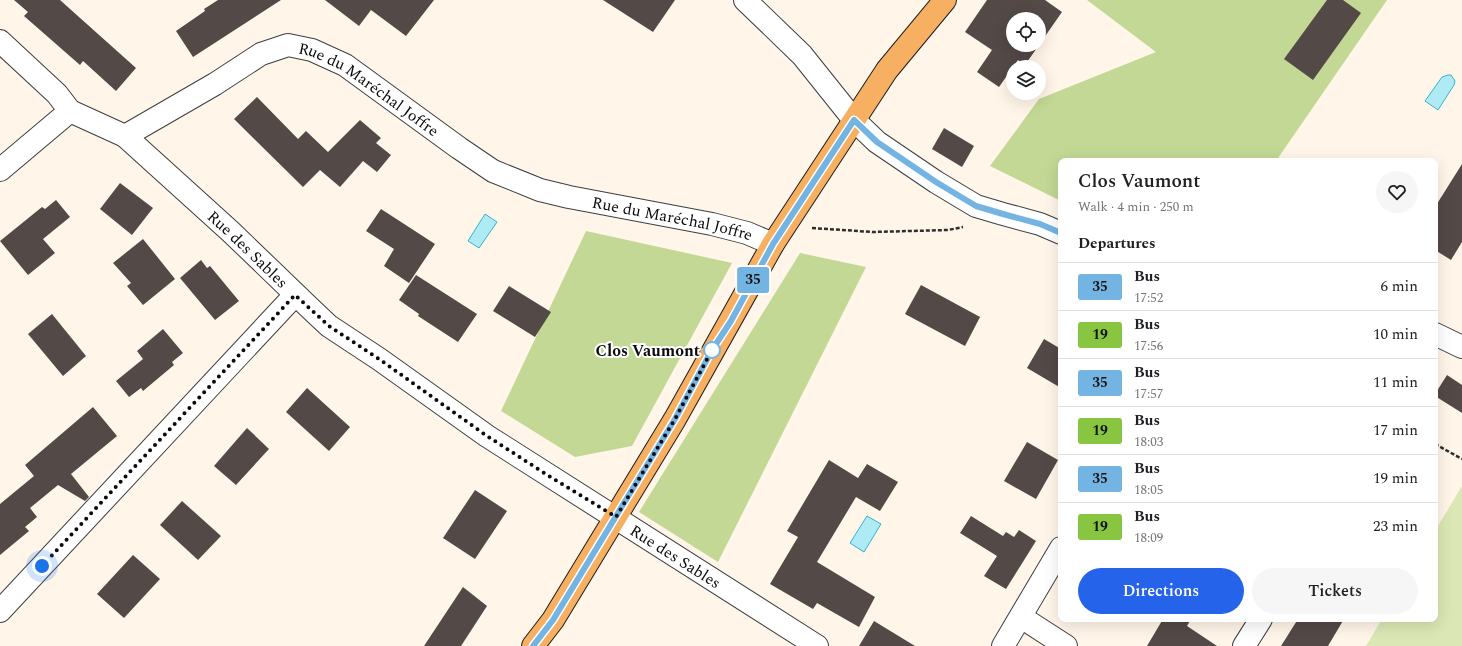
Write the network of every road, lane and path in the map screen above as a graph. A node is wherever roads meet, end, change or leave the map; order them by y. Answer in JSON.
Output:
{"nodes":[{"id":1,"x":745,"y":0,"type":"edge"},
{"id":2,"x":945,"y":0,"type":"edge"},
{"id":3,"x":0,"y":40,"type":"edge"},
{"id":4,"x":70,"y":111,"type":"junction"},
{"id":5,"x":854,"y":120,"type":"junction"},
{"id":6,"x":125,"y":136,"type":"junction"},
{"id":7,"x":0,"y":170,"type":"edge"},
{"id":8,"x":1003,"y":214,"type":"junction"},
{"id":9,"x":785,"y":226,"type":"junction"},
{"id":10,"x":1058,"y":231,"type":"edge"},
{"id":11,"x":773,"y":244,"type":"junction"},
{"id":12,"x":295,"y":295,"type":"junction"},
{"id":13,"x":1438,"y":337,"type":"edge"},
{"id":14,"x":1462,"y":347,"type":"edge"},
{"id":15,"x":1438,"y":446,"type":"edge"},
{"id":16,"x":1462,"y":459,"type":"edge"},
{"id":17,"x":616,"y":517,"type":"junction"},
{"id":18,"x":1058,"y":553,"type":"edge"},
{"id":19,"x":0,"y":611,"type":"edge"},
{"id":20,"x":1020,"y":617,"type":"junction"},
{"id":21,"x":1259,"y":622,"type":"edge"},
{"id":22,"x":533,"y":646,"type":"edge"},
{"id":23,"x":817,"y":646,"type":"edge"},
{"id":24,"x":1003,"y":646,"type":"edge"},
{"id":25,"x":1066,"y":646,"type":"edge"},
{"id":26,"x":1244,"y":646,"type":"edge"}],
"edges":[{"from":1,"to":5,"type":"street"},
{"from":2,"to":5,"type":"main road"},
{"from":3,"to":4,"type":"street"},
{"from":4,"to":6,"type":"street"},
{"from":4,"to":7,"type":"street"},
{"from":5,"to":8,"type":"street"},
{"from":5,"to":9,"type":"main road"},
{"from":6,"to":11,"type":"street","name":"Rue du Maréchal Joffre"},
{"from":6,"to":12,"type":"street","name":"Rue des Sables"},
{"from":8,"to":9,"type":"path"},
{"from":8,"to":10,"type":"street"},
{"from":9,"to":11,"type":"main road"},
{"from":11,"to":17,"type":"main road"},
{"from":12,"to":17,"type":"street","name":"Rue des Sables"},
{"from":12,"to":19,"type":"street"},
{"from":13,"to":14,"type":"street"},
{"from":15,"to":16,"type":"path"},
{"from":17,"to":22,"type":"main road"},
{"from":17,"to":23,"type":"street","name":"Rue des Sables"},
{"from":18,"to":20,"type":"street"},
{"from":20,"to":24,"type":"street"},
{"from":20,"to":25,"type":"street"},
{"from":21,"to":26,"type":"street"}]}
